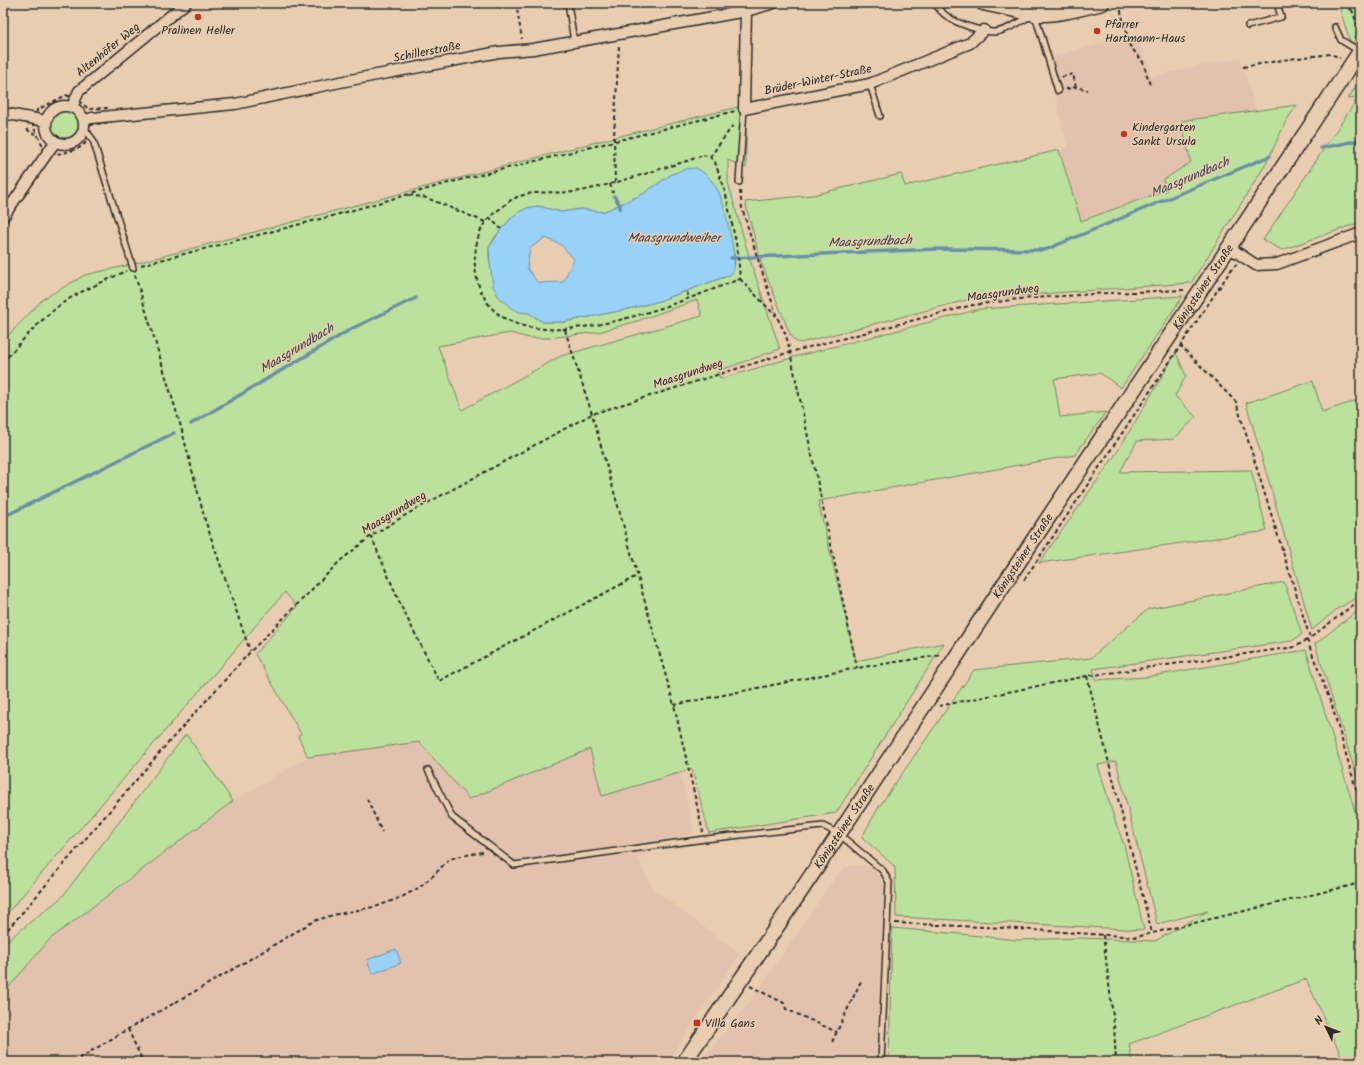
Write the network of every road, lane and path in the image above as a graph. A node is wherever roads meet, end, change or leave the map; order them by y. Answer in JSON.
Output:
{"nodes":[{"id":1,"x":186,"y":3,"type":"edge"},
{"id":2,"x":516,"y":3,"type":"edge"},
{"id":3,"x":568,"y":3,"type":"edge"},
{"id":4,"x":774,"y":3,"type":"edge"},
{"id":5,"x":935,"y":3,"type":"edge"},
{"id":6,"x":983,"y":3,"type":"edge"},
{"id":7,"x":1102,"y":3,"type":"edge"},
{"id":8,"x":1121,"y":3,"type":"edge"},
{"id":9,"x":1277,"y":3,"type":"edge"},
{"id":10,"x":1344,"y":3,"type":"edge"},
{"id":11,"x":1356,"y":3,"type":"edge"},
{"id":12,"x":1085,"y":5,"type":"edge"},
{"id":13,"x":1352,"y":10,"type":"junction"},
{"id":14,"x":746,"y":11,"type":"junction"},
{"id":15,"x":1037,"y":12,"type":"edge"},
{"id":16,"x":1248,"y":26,"type":"dead end"},
{"id":17,"x":1336,"y":27,"type":"dead end"},
{"id":18,"x":984,"y":30,"type":"junction"},
{"id":19,"x":1361,"y":32,"type":"edge"},
{"id":20,"x":619,"y":34,"type":"junction"},
{"id":21,"x":574,"y":42,"type":"junction"},
{"id":22,"x":524,"y":50,"type":"junction"},
{"id":23,"x":3,"y":51,"type":"edge"},
{"id":24,"x":1360,"y":51,"type":"edge"},
{"id":25,"x":1351,"y":65,"type":"junction"},
{"id":26,"x":1243,"y":66,"type":"dead end"},
{"id":27,"x":3,"y":68,"type":"edge"},
{"id":28,"x":1055,"y":78,"type":"junction"},
{"id":29,"x":870,"y":84,"type":"junction"},
{"id":30,"x":1150,"y":85,"type":"dead end"},
{"id":31,"x":1076,"y":87,"type":"junction"},
{"id":32,"x":1088,"y":90,"type":"dead end"},
{"id":33,"x":1058,"y":91,"type":"joint"},
{"id":34,"x":72,"y":107,"type":"junction"},
{"id":35,"x":744,"y":109,"type":"junction"},
{"id":36,"x":3,"y":113,"type":"edge"},
{"id":37,"x":880,"y":116,"type":"dead end"},
{"id":38,"x":46,"y":121,"type":"junction"},
{"id":39,"x":110,"y":122,"type":"dead end"},
{"id":40,"x":23,"y":124,"type":"dead end"},
{"id":41,"x":33,"y":126,"type":"dead end"},
{"id":42,"x":86,"y":128,"type":"junction"},
{"id":43,"x":37,"y":134,"type":"junction"},
{"id":44,"x":614,"y":141,"type":"junction"},
{"id":45,"x":53,"y":146,"type":"junction"},
{"id":46,"x":710,"y":157,"type":"junction"},
{"id":47,"x":615,"y":182,"type":"junction"},
{"id":48,"x":739,"y":182,"type":"joint"},
{"id":49,"x":610,"y":184,"type":"junction"},
{"id":50,"x":613,"y":193,"type":"dead end"},
{"id":51,"x":408,"y":194,"type":"junction"},
{"id":52,"x":489,"y":217,"type":"junction"},
{"id":53,"x":3,"y":218,"type":"edge"},
{"id":54,"x":485,"y":222,"type":"junction"},
{"id":55,"x":501,"y":229,"type":"dead end"},
{"id":56,"x":1361,"y":233,"type":"edge"},
{"id":57,"x":1230,"y":248,"type":"junction"},
{"id":58,"x":1246,"y":258,"type":"junction"},
{"id":59,"x":133,"y":268,"type":"junction"},
{"id":60,"x":740,"y":279,"type":"junction"},
{"id":61,"x":1202,"y":289,"type":"junction"},
{"id":62,"x":687,"y":292,"type":"dead end"},
{"id":63,"x":689,"y":298,"type":"junction"},
{"id":64,"x":777,"y":317,"type":"junction"},
{"id":65,"x":565,"y":330,"type":"junction"},
{"id":66,"x":1169,"y":338,"type":"junction"},
{"id":67,"x":1181,"y":346,"type":"junction"},
{"id":68,"x":790,"y":352,"type":"junction"},
{"id":69,"x":3,"y":362,"type":"edge"},
{"id":70,"x":592,"y":414,"type":"junction"},
{"id":71,"x":371,"y":536,"type":"junction"},
{"id":72,"x":637,"y":576,"type":"junction"},
{"id":73,"x":1021,"y":584,"type":"dead end"},
{"id":74,"x":1361,"y":599,"type":"edge"},
{"id":75,"x":1310,"y":638,"type":"junction"},
{"id":76,"x":1307,"y":640,"type":"junction"},
{"id":77,"x":250,"y":652,"type":"junction"},
{"id":78,"x":957,"y":654,"type":"junction"},
{"id":79,"x":857,"y":668,"type":"junction"},
{"id":80,"x":1087,"y":676,"type":"junction"},
{"id":81,"x":942,"y":700,"type":"dead end"},
{"id":82,"x":674,"y":705,"type":"junction"},
{"id":83,"x":428,"y":770,"type":"dead end"},
{"id":84,"x":367,"y":799,"type":"dead end"},
{"id":85,"x":1361,"y":806,"type":"edge"},
{"id":86,"x":382,"y":832,"type":"dead end"},
{"id":87,"x":839,"y":834,"type":"junction"},
{"id":88,"x":705,"y":838,"type":"junction"},
{"id":89,"x":495,"y":849,"type":"junction"},
{"id":90,"x":1361,"y":883,"type":"edge"},
{"id":91,"x":888,"y":923,"type":"junction"},
{"id":92,"x":1152,"y":933,"type":"junction"},
{"id":93,"x":3,"y":935,"type":"edge"},
{"id":94,"x":1103,"y":935,"type":"junction"},
{"id":95,"x":740,"y":981,"type":"junction"},
{"id":96,"x":861,"y":981,"type":"dead end"},
{"id":97,"x":128,"y":1029,"type":"junction"},
{"id":98,"x":837,"y":1032,"type":"junction"},
{"id":99,"x":832,"y":1042,"type":"dead end"},
{"id":100,"x":73,"y":1062,"type":"edge"},
{"id":101,"x":143,"y":1062,"type":"edge"},
{"id":102,"x":684,"y":1062,"type":"edge"},
{"id":103,"x":881,"y":1062,"type":"edge"},
{"id":104,"x":1116,"y":1062,"type":"edge"}],
"edges":[{"from":1,"to":34,"type":"street","name":"Altenhöfer Weg"},
{"from":2,"to":22,"type":"path"},
{"from":3,"to":21,"type":"lane"},
{"from":4,"to":14,"type":"street","name":"Schillerstraße"},
{"from":5,"to":18,"type":"lane"},
{"from":6,"to":15,"type":"main road"},
{"from":7,"to":12,"type":"main road"},
{"from":8,"to":30,"type":"path"},
{"from":9,"to":16,"type":"lane"},
{"from":10,"to":13,"type":"path"},
{"from":11,"to":13,"type":"path"},
{"from":12,"to":15,"type":"main road"},
{"from":13,"to":19,"type":"path"},
{"from":14,"to":20,"type":"street","name":"Schillerstraße"},
{"from":14,"to":35,"type":"street"},
{"from":15,"to":18,"type":"lane"},
{"from":15,"to":28,"type":"lane"},
{"from":17,"to":24,"type":"lane"},
{"from":18,"to":29,"type":"street","name":"Brüder-Winter-Straße"},
{"from":20,"to":21,"type":"street","name":"Schillerstraße"},
{"from":20,"to":44,"type":"path"},
{"from":21,"to":22,"type":"street","name":"Schillerstraße"},
{"from":22,"to":42,"type":"street","name":"Schillerstraße"},
{"from":23,"to":27,"type":"path"},
{"from":24,"to":25,"type":"main road","name":"Königsteiner Straße"},
{"from":25,"to":26,"type":"path"},
{"from":25,"to":57,"type":"main road","name":"Königsteiner Straße"},
{"from":28,"to":31,"type":"path"},
{"from":28,"to":33,"type":"lane"},
{"from":29,"to":35,"type":"street","name":"Brüder-Winter-Straße"},
{"from":29,"to":37,"type":"lane"},
{"from":31,"to":32,"type":"path"},
{"from":31,"to":33,"type":"path"},
{"from":34,"to":38,"type":"street"},
{"from":34,"to":42,"type":"street"},
{"from":35,"to":44,"type":"path"},
{"from":35,"to":46,"type":"path"},
{"from":35,"to":48,"type":"lane"},
{"from":36,"to":38,"type":"street"},
{"from":38,"to":45,"type":"street"},
{"from":39,"to":42,"type":"path"},
{"from":40,"to":43,"type":"path"},
{"from":41,"to":43,"type":"path"},
{"from":42,"to":45,"type":"street"},
{"from":42,"to":45,"type":"path"},
{"from":42,"to":59,"type":"lane"},
{"from":43,"to":45,"type":"path"},
{"from":44,"to":47,"type":"path"},
{"from":44,"to":51,"type":"path"},
{"from":45,"to":53,"type":"street"},
{"from":46,"to":47,"type":"path"},
{"from":46,"to":60,"type":"path"},
{"from":47,"to":49,"type":"path"},
{"from":48,"to":64,"type":"path"},
{"from":49,"to":50,"type":"path"},
{"from":49,"to":52,"type":"path"},
{"from":51,"to":54,"type":"path"},
{"from":51,"to":59,"type":"path"},
{"from":52,"to":54,"type":"path"},
{"from":52,"to":55,"type":"path"},
{"from":54,"to":65,"type":"path"},
{"from":56,"to":58,"type":"street"},
{"from":57,"to":58,"type":"street"},
{"from":57,"to":61,"type":"main road","name":"Königsteiner Straße"},
{"from":58,"to":67,"type":"path"},
{"from":59,"to":69,"type":"path"},
{"from":59,"to":77,"type":"path"},
{"from":60,"to":63,"type":"path"},
{"from":60,"to":64,"type":"path"},
{"from":61,"to":66,"type":"main road","name":"Königsteiner Straße"},
{"from":61,"to":68,"type":"path","name":"Maasgrundweg"},
{"from":62,"to":63,"type":"path"},
{"from":63,"to":65,"type":"path"},
{"from":64,"to":68,"type":"path"},
{"from":65,"to":70,"type":"path"},
{"from":66,"to":67,"type":"path"},
{"from":66,"to":78,"type":"main road","name":"Königsteiner Straße"},
{"from":67,"to":73,"type":"path"},
{"from":67,"to":75,"type":"path"},
{"from":68,"to":70,"type":"path","name":"Maasgrundweg"},
{"from":68,"to":79,"type":"path"},
{"from":70,"to":71,"type":"path","name":"Maasgrundweg"},
{"from":70,"to":72,"type":"path"},
{"from":71,"to":72,"type":"path"},
{"from":71,"to":77,"type":"path","name":"Maasgrundweg"},
{"from":72,"to":82,"type":"path"},
{"from":74,"to":75,"type":"path"},
{"from":75,"to":76,"type":"path"},
{"from":76,"to":80,"type":"path"},
{"from":76,"to":85,"type":"path"},
{"from":77,"to":93,"type":"path","name":"Maasgrundweg"},
{"from":78,"to":79,"type":"path"},
{"from":78,"to":87,"type":"main road","name":"Königsteiner Straße"},
{"from":79,"to":82,"type":"path"},
{"from":80,"to":81,"type":"path"},
{"from":80,"to":92,"type":"path"},
{"from":82,"to":88,"type":"path"},
{"from":83,"to":89,"type":"lane"},
{"from":84,"to":86,"type":"path"},
{"from":87,"to":88,"type":"lane"},
{"from":87,"to":91,"type":"lane"},
{"from":87,"to":95,"type":"main road","name":"Königsteiner Straße"},
{"from":88,"to":89,"type":"lane"},
{"from":89,"to":97,"type":"path"},
{"from":90,"to":92,"type":"path"},
{"from":91,"to":94,"type":"path"},
{"from":91,"to":103,"type":"lane"},
{"from":92,"to":94,"type":"path"},
{"from":94,"to":104,"type":"path"},
{"from":95,"to":98,"type":"path"},
{"from":95,"to":102,"type":"main road","name":"Königsteiner Straße"},
{"from":96,"to":98,"type":"path"},
{"from":97,"to":100,"type":"path"},
{"from":97,"to":101,"type":"path"},
{"from":98,"to":99,"type":"path"}]}
